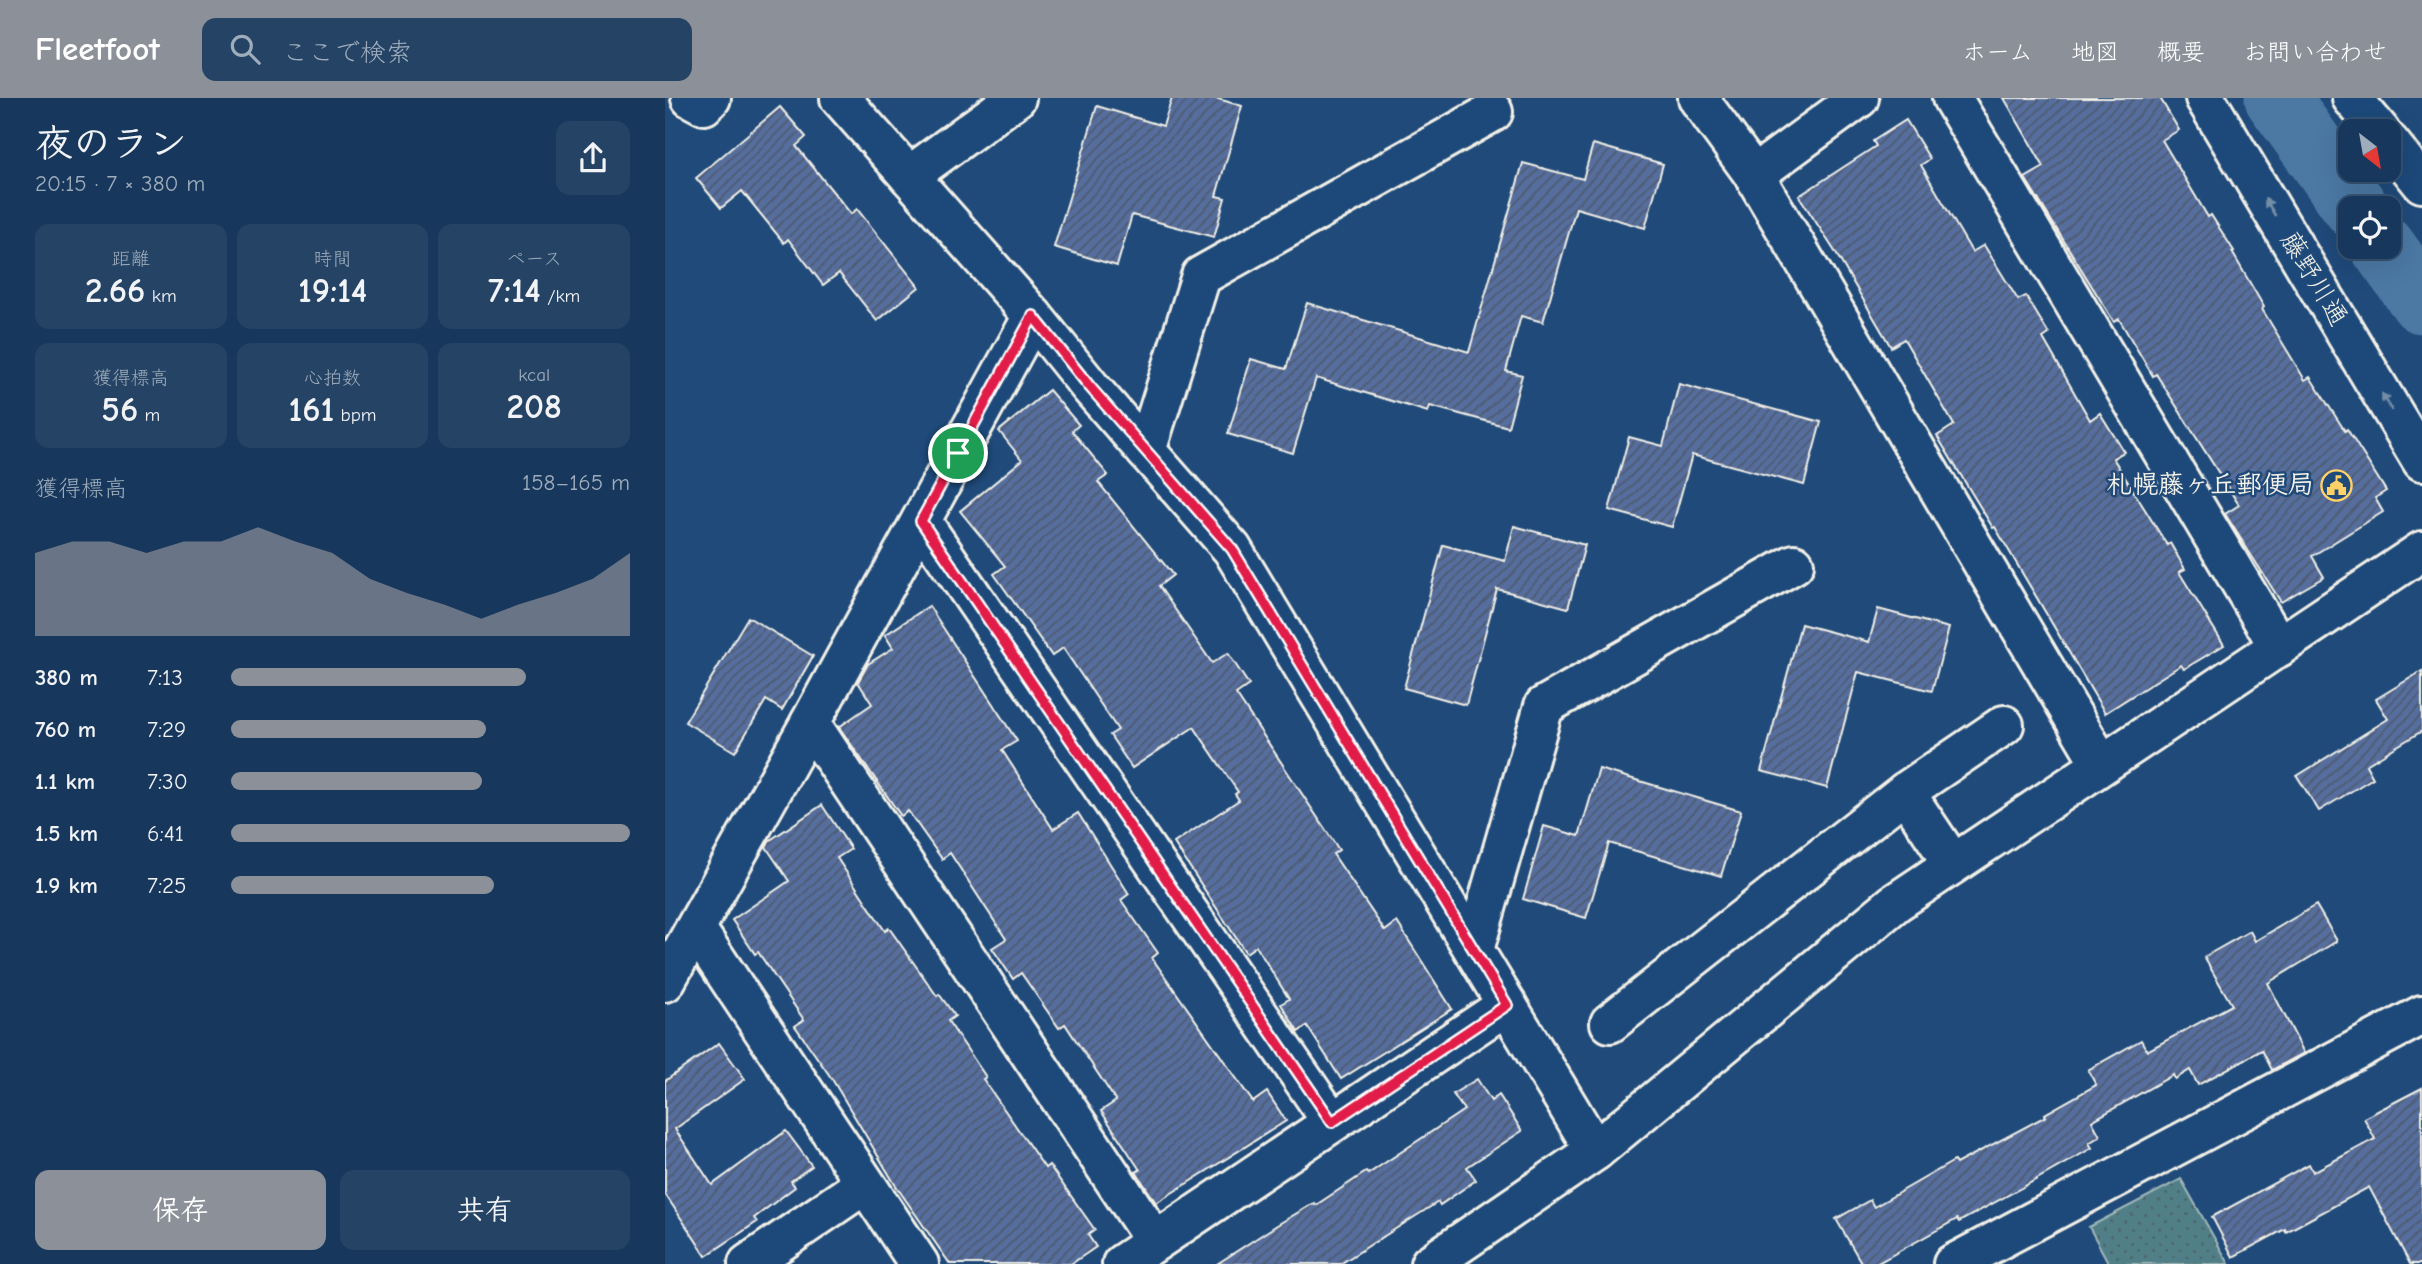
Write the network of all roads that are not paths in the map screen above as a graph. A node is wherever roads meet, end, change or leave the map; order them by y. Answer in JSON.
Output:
{"nodes":[{"id":1,"x":691,"y":98,"type":"edge"},
{"id":2,"x":711,"y":98,"type":"edge"},
{"id":3,"x":840,"y":98,"type":"edge"},
{"id":4,"x":1016,"y":98,"type":"edge"},
{"id":5,"x":1697,"y":98,"type":"edge"},
{"id":6,"x":1859,"y":98,"type":"edge"},
{"id":7,"x":1952,"y":98,"type":"edge"},
{"id":8,"x":2206,"y":98,"type":"edge"},
{"id":9,"x":2352,"y":98,"type":"edge"},
{"id":10,"x":1493,"y":112,"type":"dead end"},
{"id":11,"x":2370,"y":119,"type":"edge"},
{"id":12,"x":2401,"y":157,"type":"edge"},
{"id":13,"x":1754,"y":175,"type":"junction"},
{"id":14,"x":909,"y":176,"type":"junction"},
{"id":15,"x":2422,"y":183,"type":"edge"},
{"id":16,"x":1033,"y":316,"type":"junction"},
{"id":17,"x":1146,"y":450,"type":"junction"},
{"id":18,"x":2422,"y":461,"type":"edge"},
{"id":19,"x":921,"y":521,"type":"junction"},
{"id":20,"x":2422,"y":551,"type":"edge"},
{"id":21,"x":1794,"y":564,"type":"dead end"},
{"id":22,"x":2279,"y":647,"type":"junction"},
{"id":23,"x":810,"y":723,"type":"junction"},
{"id":24,"x":2004,"y":725,"type":"dead end"},
{"id":25,"x":2101,"y":764,"type":"junction"},
{"id":26,"x":1905,"y":792,"type":"junction"},
{"id":27,"x":1953,"y":864,"type":"junction"},
{"id":28,"x":696,"y":929,"type":"junction"},
{"id":29,"x":1474,"y":950,"type":"junction"},
{"id":30,"x":665,"y":982,"type":"edge"},
{"id":31,"x":1507,"y":1005,"type":"junction"},
{"id":32,"x":2422,"y":1014,"type":"edge"},
{"id":33,"x":1610,"y":1023,"type":"dead end"},
{"id":34,"x":1332,"y":1122,"type":"junction"},
{"id":35,"x":1595,"y":1151,"type":"junction"},
{"id":36,"x":865,"y":1184,"type":"junction"},
{"id":37,"x":1155,"y":1241,"type":"junction"},
{"id":38,"x":748,"y":1264,"type":"edge"},
{"id":39,"x":919,"y":1264,"type":"edge"},
{"id":40,"x":1122,"y":1264,"type":"edge"},
{"id":41,"x":1430,"y":1264,"type":"edge"},
{"id":42,"x":1953,"y":1264,"type":"edge"}],
"edges":[{"from":1,"to":2,"type":"street"},
{"from":3,"to":14,"type":"street"},
{"from":4,"to":14,"type":"street"},
{"from":5,"to":13,"type":"street"},
{"from":6,"to":13,"type":"street"},
{"from":7,"to":22,"type":"street"},
{"from":18,"to":8,"type":"street","name":"藤野川通","one_way":true},
{"from":9,"to":11,"type":"street"},
{"from":10,"to":17,"type":"street"},
{"from":12,"to":15,"type":"street"},
{"from":13,"to":25,"type":"street"},
{"from":14,"to":16,"type":"street"},
{"from":16,"to":17,"type":"street"},
{"from":16,"to":19,"type":"street"},
{"from":17,"to":29,"type":"street"},
{"from":19,"to":23,"type":"street"},
{"from":19,"to":34,"type":"street"},
{"from":20,"to":22,"type":"street"},
{"from":21,"to":29,"type":"street"},
{"from":22,"to":25,"type":"street"},
{"from":23,"to":28,"type":"street"},
{"from":23,"to":37,"type":"street"},
{"from":24,"to":26,"type":"street"},
{"from":25,"to":27,"type":"street"},
{"from":26,"to":27,"type":"street"},
{"from":26,"to":33,"type":"street"},
{"from":27,"to":35,"type":"street"},
{"from":28,"to":30,"type":"street"},
{"from":28,"to":36,"type":"street"},
{"from":29,"to":31,"type":"street"},
{"from":31,"to":34,"type":"street"},
{"from":31,"to":35,"type":"street"},
{"from":32,"to":42,"type":"street"},
{"from":34,"to":37,"type":"street"},
{"from":35,"to":41,"type":"street"},
{"from":36,"to":38,"type":"street"},
{"from":36,"to":39,"type":"street"},
{"from":37,"to":40,"type":"street"}]}
